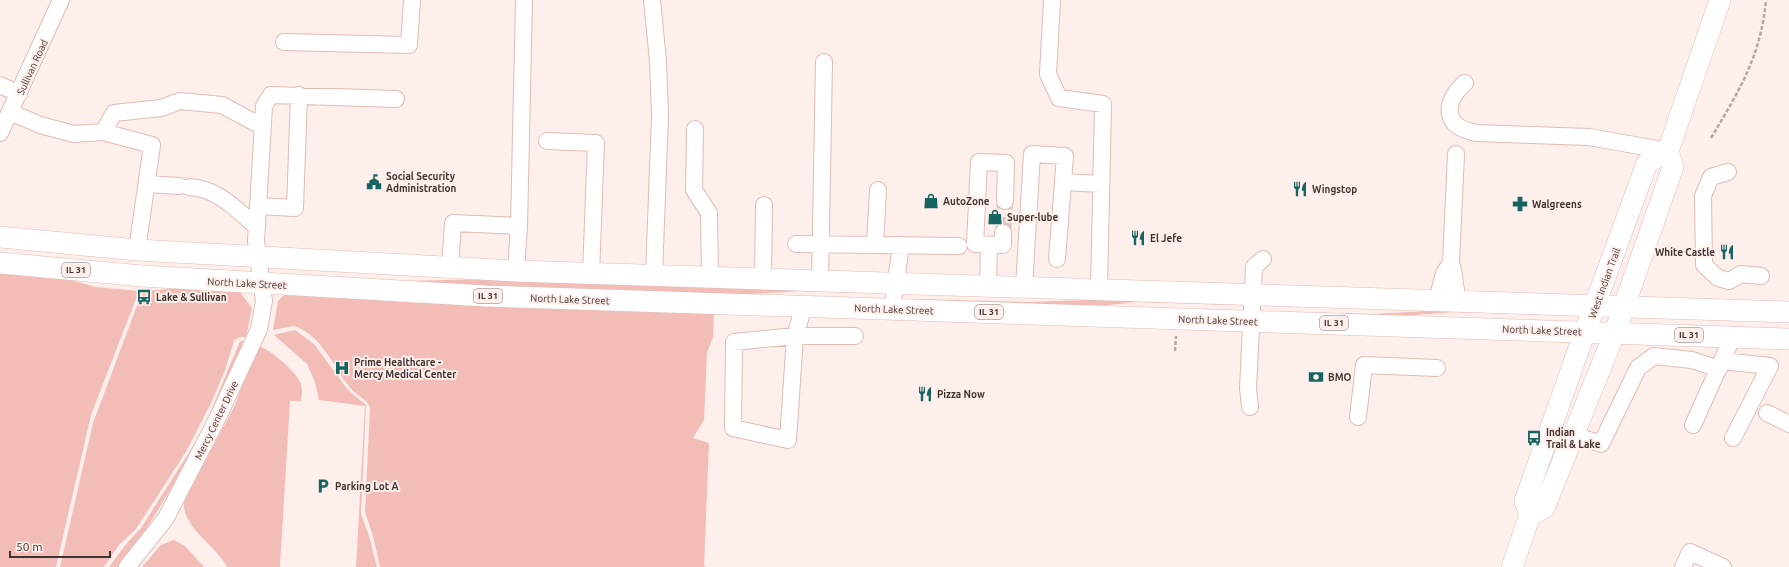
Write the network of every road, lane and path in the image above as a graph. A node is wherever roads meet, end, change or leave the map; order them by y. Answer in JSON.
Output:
{"nodes":[{"id":1,"x":61,"y":0,"type":"edge"},
{"id":2,"x":412,"y":0,"type":"edge"},
{"id":3,"x":524,"y":0,"type":"edge"},
{"id":4,"x":652,"y":0,"type":"edge"},
{"id":5,"x":1052,"y":0,"type":"edge"},
{"id":6,"x":1720,"y":0,"type":"edge"},
{"id":7,"x":1766,"y":0,"type":"edge"},
{"id":8,"x":284,"y":42,"type":"dead end"},
{"id":9,"x":824,"y":62,"type":"dead end"},
{"id":10,"x":1465,"y":83,"type":"dead end"},
{"id":11,"x":0,"y":85,"type":"edge"},
{"id":12,"x":19,"y":94,"type":"junction"},
{"id":13,"x":299,"y":95,"type":"junction"},
{"id":14,"x":396,"y":99,"type":"dead end"},
{"id":15,"x":10,"y":112,"type":"junction"},
{"id":16,"x":262,"y":127,"type":"junction"},
{"id":17,"x":695,"y":129,"type":"dead end"},
{"id":18,"x":103,"y":132,"type":"junction"},
{"id":19,"x":0,"y":133,"type":"edge"},
{"id":20,"x":1711,"y":138,"type":"dead end"},
{"id":21,"x":547,"y":141,"type":"dead end"},
{"id":22,"x":1668,"y":151,"type":"junction"},
{"id":23,"x":1456,"y":154,"type":"dead end"},
{"id":24,"x":1728,"y":172,"type":"dead end"},
{"id":25,"x":1063,"y":182,"type":"junction"},
{"id":26,"x":148,"y":184,"type":"junction"},
{"id":27,"x":1101,"y":184,"type":"junction"},
{"id":28,"x":878,"y":190,"type":"dead end"},
{"id":29,"x":1001,"y":201,"type":"tunnel mouth"},
{"id":30,"x":764,"y":205,"type":"dead end"},
{"id":31,"x":258,"y":206,"type":"junction"},
{"id":32,"x":519,"y":226,"type":"junction"},
{"id":33,"x":258,"y":227,"type":"junction"},
{"id":34,"x":0,"y":237,"type":"edge"},
{"id":35,"x":796,"y":244,"type":"dead end"},
{"id":36,"x":821,"y":244,"type":"junction"},
{"id":37,"x":876,"y":245,"type":"junction"},
{"id":38,"x":901,"y":245,"type":"junction"},
{"id":39,"x":959,"y":246,"type":"dead end"},
{"id":40,"x":137,"y":250,"type":"junction"},
{"id":41,"x":258,"y":258,"type":"junction"},
{"id":42,"x":1057,"y":259,"type":"dead end"},
{"id":43,"x":1263,"y":259,"type":"dead end"},
{"id":44,"x":0,"y":263,"type":"edge"},
{"id":45,"x":1451,"y":263,"type":"junction"},
{"id":46,"x":450,"y":268,"type":"junction"},
{"id":47,"x":516,"y":271,"type":"junction"},
{"id":48,"x":591,"y":274,"type":"junction"},
{"id":49,"x":654,"y":275,"type":"junction"},
{"id":50,"x":1761,"y":276,"type":"dead end"},
{"id":51,"x":710,"y":277,"type":"junction"},
{"id":52,"x":763,"y":279,"type":"junction"},
{"id":53,"x":820,"y":281,"type":"junction"},
{"id":54,"x":262,"y":283,"type":"junction"},
{"id":55,"x":896,"y":284,"type":"junction"},
{"id":56,"x":988,"y":286,"type":"junction"},
{"id":57,"x":1024,"y":287,"type":"junction"},
{"id":58,"x":1099,"y":290,"type":"junction"},
{"id":59,"x":1253,"y":294,"type":"junction"},
{"id":60,"x":1437,"y":300,"type":"junction"},
{"id":61,"x":1460,"y":301,"type":"junction"},
{"id":62,"x":804,"y":306,"type":"junction"},
{"id":63,"x":1595,"y":306,"type":"junction"},
{"id":64,"x":1624,"y":307,"type":"junction"},
{"id":65,"x":892,"y":309,"type":"junction"},
{"id":66,"x":1789,"y":312,"type":"edge"},
{"id":67,"x":1252,"y":321,"type":"junction"},
{"id":68,"x":1585,"y":331,"type":"junction"},
{"id":69,"x":1615,"y":332,"type":"junction"},
{"id":70,"x":795,"y":336,"type":"junction"},
{"id":71,"x":855,"y":336,"type":"dead end"},
{"id":72,"x":1734,"y":336,"type":"junction"},
{"id":73,"x":1789,"y":339,"type":"edge"},
{"id":74,"x":1721,"y":365,"type":"junction"},
{"id":75,"x":1437,"y":368,"type":"dead end"},
{"id":76,"x":1250,"y":407,"type":"dead end"},
{"id":77,"x":1767,"y":413,"type":"dead end"},
{"id":78,"x":1358,"y":417,"type":"dead end"},
{"id":79,"x":1789,"y":424,"type":"edge"},
{"id":80,"x":1693,"y":425,"type":"dead end"},
{"id":81,"x":1574,"y":435,"type":"junction"},
{"id":82,"x":1733,"y":438,"type":"dead end"},
{"id":83,"x":1530,"y":515,"type":"junction"},
{"id":84,"x":127,"y":567,"type":"edge"},
{"id":85,"x":1512,"y":567,"type":"edge"},
{"id":86,"x":1683,"y":567,"type":"edge"},
{"id":87,"x":1723,"y":567,"type":"edge"}],
"edges":[{"from":1,"to":12,"type":"street","name":"Sullivan Road"},
{"from":2,"to":8,"type":"street"},
{"from":3,"to":32,"type":"street"},
{"from":4,"to":49,"type":"street"},
{"from":5,"to":27,"type":"street"},
{"from":6,"to":22,"type":"main road"},
{"from":7,"to":20,"type":"path"},
{"from":9,"to":36,"type":"street"},
{"from":10,"to":22,"type":"street"},
{"from":11,"to":12,"type":"street"},
{"from":12,"to":15,"type":"street","name":"Sullivan Road"},
{"from":13,"to":14,"type":"street"},
{"from":13,"to":16,"type":"street","name":"Mercy Center Drive"},
{"from":13,"to":31,"type":"street"},
{"from":15,"to":18,"type":"street"},
{"from":15,"to":19,"type":"street","name":"Sullivan Road"},
{"from":16,"to":18,"type":"street"},
{"from":16,"to":31,"type":"street","name":"Mercy Center Drive"},
{"from":17,"to":51,"type":"street"},
{"from":18,"to":26,"type":"street"},
{"from":21,"to":48,"type":"street"},
{"from":22,"to":63,"type":"main road","name":"West Indian Trail"},
{"from":22,"to":64,"type":"main road"},
{"from":23,"to":45,"type":"street"},
{"from":24,"to":50,"type":"street"},
{"from":25,"to":27,"type":"street"},
{"from":25,"to":42,"type":"street"},
{"from":25,"to":57,"type":"street"},
{"from":26,"to":33,"type":"street"},
{"from":26,"to":40,"type":"street"},
{"from":27,"to":58,"type":"street"},
{"from":28,"to":37,"type":"street"},
{"from":29,"to":56,"type":"street"},
{"from":30,"to":52,"type":"street"},
{"from":31,"to":33,"type":"street","name":"Mercy Center Drive"},
{"from":32,"to":46,"type":"street"},
{"from":32,"to":47,"type":"street"},
{"from":33,"to":41,"type":"street","name":"Mercy Center Drive"},
{"from":34,"to":40,"type":"main road"},
{"from":35,"to":36,"type":"street"},
{"from":36,"to":37,"type":"street"},
{"from":36,"to":53,"type":"street"},
{"from":37,"to":38,"type":"street"},
{"from":38,"to":39,"type":"street"},
{"from":38,"to":55,"type":"street"},
{"from":40,"to":41,"type":"main road"},
{"from":41,"to":46,"type":"main road"},
{"from":41,"to":54,"type":"street","name":"Mercy Center Drive"},
{"from":43,"to":59,"type":"street"},
{"from":44,"to":54,"type":"main road","name":"North Lake Street","number":"IL 31"},
{"from":45,"to":60,"type":"street"},
{"from":45,"to":61,"type":"street"},
{"from":46,"to":47,"type":"main road"},
{"from":47,"to":48,"type":"main road"},
{"from":48,"to":49,"type":"main road"},
{"from":49,"to":51,"type":"main road"},
{"from":51,"to":52,"type":"main road"},
{"from":52,"to":53,"type":"main road"},
{"from":53,"to":55,"type":"main road"},
{"from":54,"to":62,"type":"main road","name":"North Lake Street","number":"IL 31"},
{"from":54,"to":84,"type":"street","name":"Mercy Center Drive"},
{"from":55,"to":56,"type":"main road"},
{"from":55,"to":65,"type":"street"},
{"from":56,"to":57,"type":"main road"},
{"from":57,"to":58,"type":"main road"},
{"from":58,"to":59,"type":"main road"},
{"from":59,"to":60,"type":"main road"},
{"from":59,"to":67,"type":"street"},
{"from":60,"to":61,"type":"main road"},
{"from":61,"to":63,"type":"main road"},
{"from":62,"to":65,"type":"main road","name":"North Lake Street","number":"IL 31"},
{"from":62,"to":70,"type":"street"},
{"from":63,"to":64,"type":"main road"},
{"from":63,"to":68,"type":"main road","name":"West Indian Trail"},
{"from":64,"to":66,"type":"main road"},
{"from":64,"to":69,"type":"main road"},
{"from":65,"to":67,"type":"main road","name":"North Lake Street","number":"IL 31"},
{"from":67,"to":68,"type":"main road","name":"North Lake Street","number":"IL 31"},
{"from":67,"to":76,"type":"street"},
{"from":68,"to":69,"type":"main road","name":"North Lake Street","number":"IL 31"},
{"from":68,"to":83,"type":"main road","name":"West Indian Trail"},
{"from":69,"to":72,"type":"main road","name":"North Lake Street","number":"IL 31"},
{"from":69,"to":81,"type":"main road"},
{"from":70,"to":70,"type":"street"},
{"from":70,"to":71,"type":"street"},
{"from":72,"to":73,"type":"main road","name":"North Lake Street","number":"IL 31"},
{"from":72,"to":74,"type":"street"},
{"from":74,"to":80,"type":"street"},
{"from":74,"to":81,"type":"street"},
{"from":74,"to":82,"type":"street"},
{"from":75,"to":78,"type":"street"},
{"from":77,"to":79,"type":"street"},
{"from":81,"to":83,"type":"main road"},
{"from":83,"to":85,"type":"main road","name":"West Indian Trail"},
{"from":86,"to":87,"type":"street"}]}
